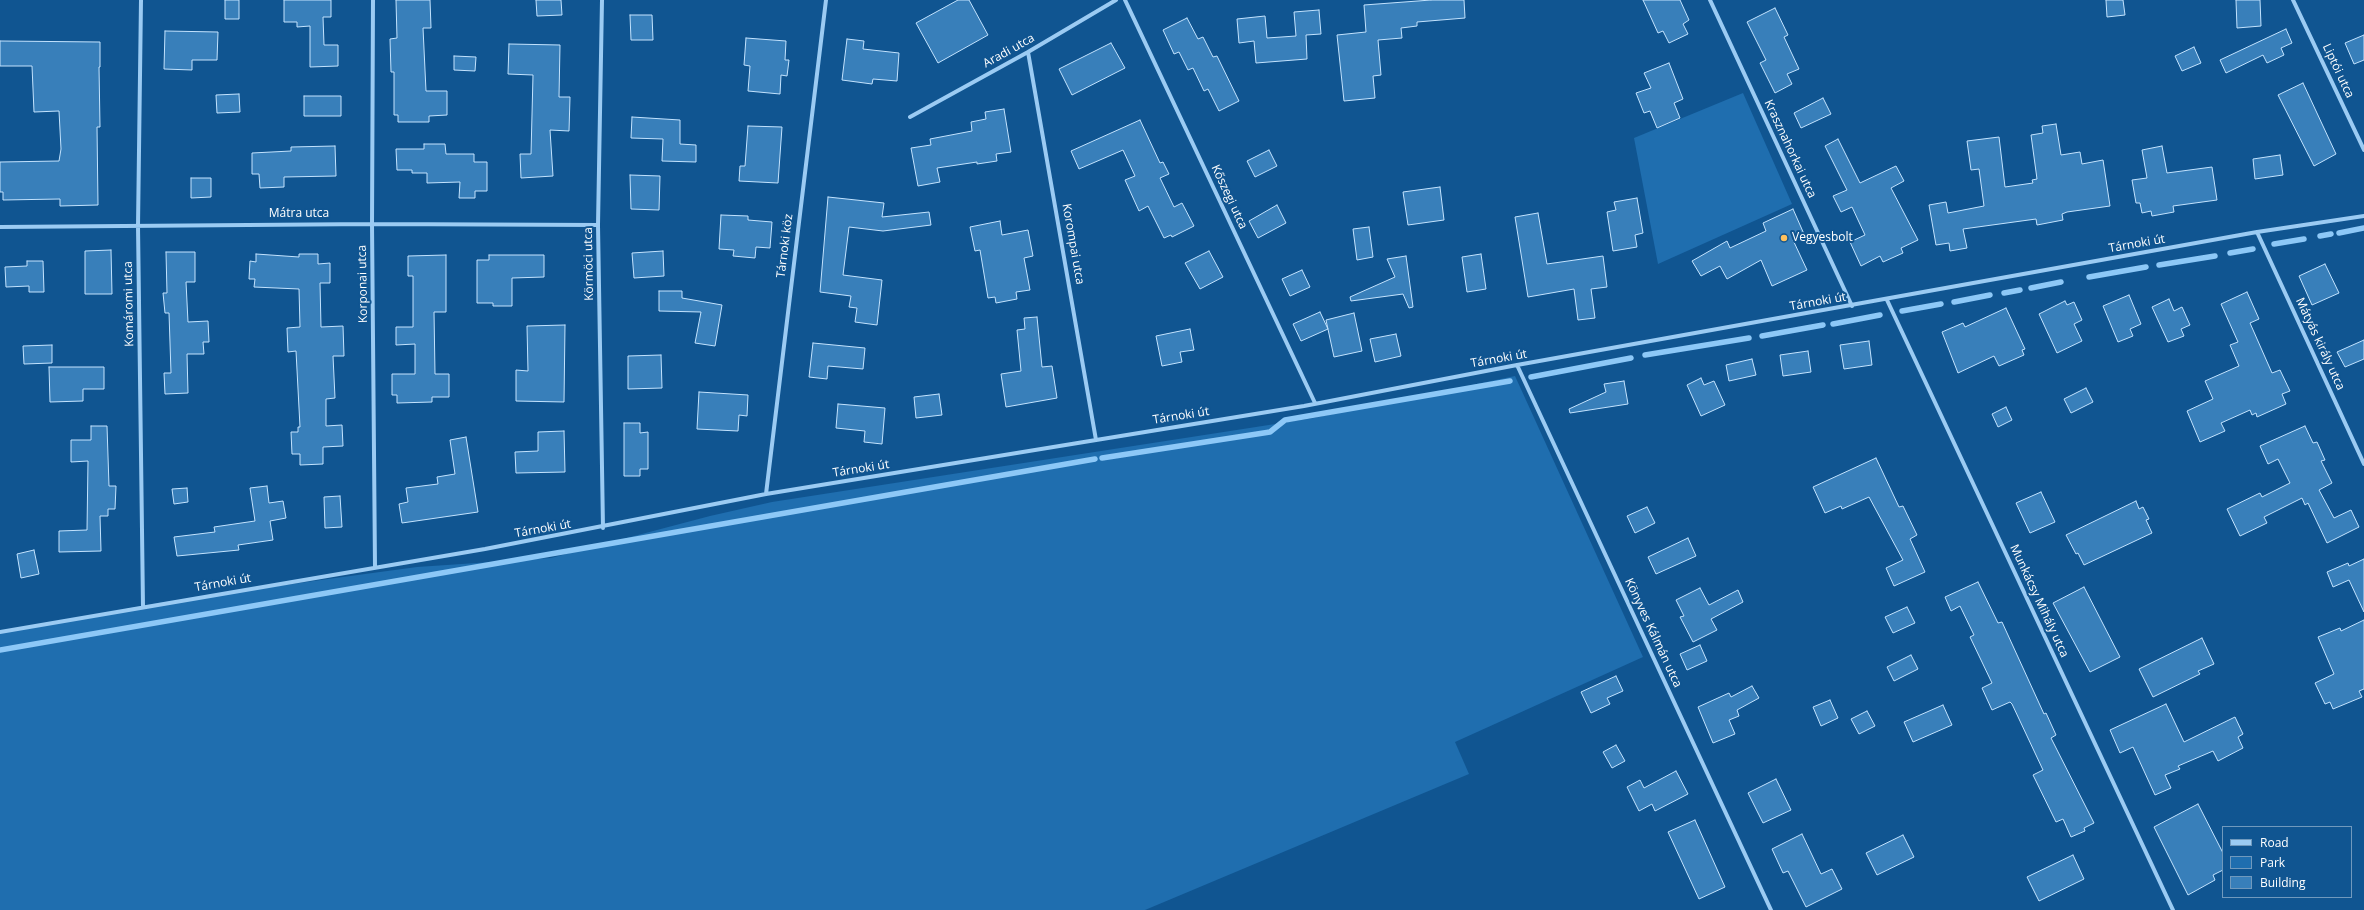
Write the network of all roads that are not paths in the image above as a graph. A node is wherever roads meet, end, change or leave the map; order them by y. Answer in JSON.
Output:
{"nodes":[{"id":1,"x":141,"y":0,"type":"edge"},
{"id":2,"x":373,"y":0,"type":"edge"},
{"id":3,"x":602,"y":0,"type":"edge"},
{"id":4,"x":826,"y":0,"type":"edge"},
{"id":5,"x":1116,"y":0,"type":"edge"},
{"id":6,"x":1125,"y":0,"type":"edge"},
{"id":7,"x":1710,"y":0,"type":"edge"},
{"id":8,"x":2294,"y":0,"type":"edge"},
{"id":9,"x":1028,"y":52,"type":"junction"},
{"id":10,"x":910,"y":117,"type":"dead end"},
{"id":11,"x":2364,"y":150,"type":"edge"},
{"id":12,"x":2364,"y":216,"type":"edge"},
{"id":13,"x":372,"y":224,"type":"junction"},
{"id":14,"x":598,"y":224,"type":"junction"},
{"id":15,"x":138,"y":226,"type":"junction"},
{"id":16,"x":0,"y":227,"type":"edge"},
{"id":17,"x":2257,"y":232,"type":"junction"},
{"id":18,"x":1887,"y":300,"type":"junction"},
{"id":19,"x":1852,"y":306,"type":"junction"},
{"id":20,"x":1518,"y":365,"type":"junction"},
{"id":21,"x":1315,"y":403,"type":"junction"},
{"id":22,"x":1096,"y":440,"type":"junction"},
{"id":23,"x":2364,"y":464,"type":"edge"},
{"id":24,"x":766,"y":494,"type":"junction"},
{"id":25,"x":603,"y":528,"type":"junction"},
{"id":26,"x":375,"y":567,"type":"junction"},
{"id":27,"x":143,"y":607,"type":"junction"},
{"id":28,"x":0,"y":632,"type":"edge"},
{"id":29,"x":1771,"y":910,"type":"edge"},
{"id":30,"x":2173,"y":910,"type":"edge"}],
"edges":[{"from":1,"to":15,"type":"street","name":"Komáromi utca"},
{"from":2,"to":13,"type":"street","name":"Korponai utca"},
{"from":3,"to":14,"type":"street","name":"Körmöci utca"},
{"from":4,"to":24,"type":"street","name":"Tárnoki köz"},
{"from":5,"to":9,"type":"street","name":"Aradi utca"},
{"from":6,"to":21,"type":"street","name":"Kőszegi utca"},
{"from":7,"to":19,"type":"street","name":"Krasznahorkai utca"},
{"from":8,"to":11,"type":"street","name":"Liptói utca"},
{"from":9,"to":10,"type":"street","name":"Aradi utca"},
{"from":9,"to":22,"type":"street","name":"Korompai utca"},
{"from":12,"to":17,"type":"street","name":"Tárnoki út"},
{"from":13,"to":14,"type":"street","name":"Mátra utca"},
{"from":13,"to":15,"type":"street","name":"Mátra utca"},
{"from":13,"to":26,"type":"street","name":"Korponai utca"},
{"from":14,"to":25,"type":"street","name":"Körmöci utca"},
{"from":15,"to":16,"type":"street","name":"Mátra utca"},
{"from":15,"to":27,"type":"street","name":"Komáromi utca"},
{"from":17,"to":18,"type":"street","name":"Tárnoki út"},
{"from":17,"to":23,"type":"street","name":"Mátyás király utca"},
{"from":18,"to":19,"type":"street","name":"Tárnoki út"},
{"from":18,"to":30,"type":"street","name":"Munkácsy Mihály utca"},
{"from":19,"to":20,"type":"street","name":"Tárnoki út"},
{"from":20,"to":21,"type":"street","name":"Tárnoki út"},
{"from":20,"to":29,"type":"street","name":"Könyves Kálmán utca"},
{"from":21,"to":22,"type":"street","name":"Tárnoki út"},
{"from":22,"to":24,"type":"street","name":"Tárnoki út"},
{"from":24,"to":25,"type":"street","name":"Tárnoki út"},
{"from":25,"to":26,"type":"street","name":"Tárnoki út"},
{"from":26,"to":27,"type":"street","name":"Tárnoki út"},
{"from":27,"to":28,"type":"street","name":"Tárnoki út"}]}
